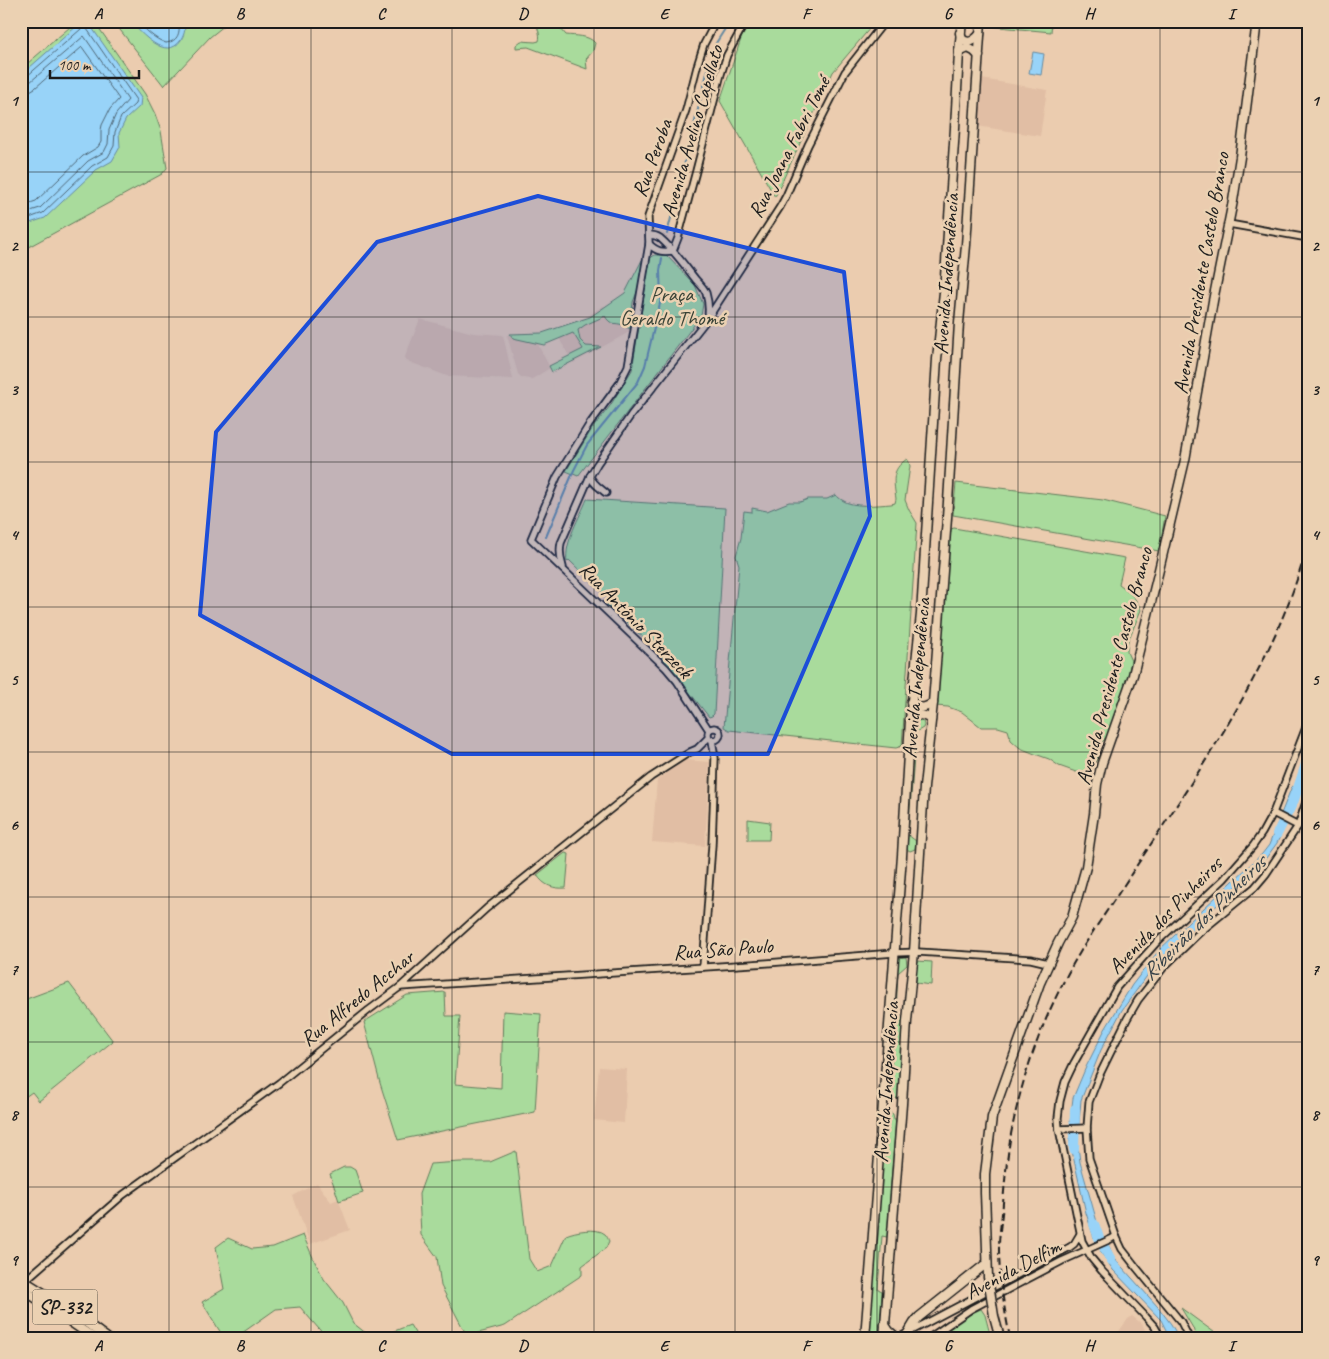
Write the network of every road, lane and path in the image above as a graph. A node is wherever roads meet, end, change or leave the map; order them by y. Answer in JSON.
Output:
{"nodes":[{"id":1,"x":716,"y":21,"type":"edge"},
{"id":2,"x":746,"y":21,"type":"edge"},
{"id":3,"x":885,"y":21,"type":"edge"},
{"id":4,"x":962,"y":21,"type":"edge"},
{"id":5,"x":981,"y":21,"type":"edge"},
{"id":6,"x":1257,"y":21,"type":"edge"},
{"id":7,"x":960,"y":33,"type":"junction"},
{"id":8,"x":980,"y":33,"type":"junction"},
{"id":9,"x":959,"y":52,"type":"junction"},
{"id":10,"x":979,"y":56,"type":"junction"},
{"id":11,"x":686,"y":110,"type":"joint"},
{"id":12,"x":1229,"y":224,"type":"junction"},
{"id":13,"x":649,"y":235,"type":"junction"},
{"id":14,"x":1308,"y":238,"type":"edge"},
{"id":15,"x":649,"y":244,"type":"junction"},
{"id":16,"x":673,"y":251,"type":"junction"},
{"id":17,"x":705,"y":292,"type":"junction"},
{"id":18,"x":723,"y":295,"type":"junction"},
{"id":19,"x":708,"y":318,"type":"junction"},
{"id":20,"x":590,"y":476,"type":"junction"},
{"id":21,"x":606,"y":493,"type":"dead end"},
{"id":22,"x":563,"y":569,"type":"junction"},
{"id":23,"x":911,"y":702,"type":"junction"},
{"id":24,"x":932,"y":703,"type":"junction"},
{"id":25,"x":910,"y":720,"type":"junction"},
{"id":26,"x":931,"y":720,"type":"junction"},
{"id":27,"x":1308,"y":722,"type":"edge"},
{"id":28,"x":709,"y":730,"type":"junction"},
{"id":29,"x":719,"y":738,"type":"junction"},
{"id":30,"x":710,"y":739,"type":"junction"},
{"id":31,"x":715,"y":752,"type":"junction"},
{"id":32,"x":1308,"y":796,"type":"edge"},
{"id":33,"x":1276,"y":814,"type":"junction"},
{"id":34,"x":1298,"y":826,"type":"junction"},
{"id":35,"x":914,"y":952,"type":"junction"},
{"id":36,"x":894,"y":953,"type":"junction"},
{"id":37,"x":1048,"y":963,"type":"junction"},
{"id":38,"x":703,"y":967,"type":"junction"},
{"id":39,"x":400,"y":987,"type":"junction"},
{"id":40,"x":1087,"y":1128,"type":"junction"},
{"id":41,"x":1060,"y":1129,"type":"junction"},
{"id":42,"x":1080,"y":1234,"type":"junction"},
{"id":43,"x":1114,"y":1238,"type":"junction"},
{"id":44,"x":1086,"y":1250,"type":"junction"},
{"id":45,"x":988,"y":1263,"type":"junction"},
{"id":46,"x":22,"y":1283,"type":"edge"},
{"id":47,"x":885,"y":1325,"type":"junction"},
{"id":48,"x":908,"y":1333,"type":"junction"},
{"id":49,"x":936,"y":1335,"type":"edge"},
{"id":50,"x":94,"y":1338,"type":"edge"},
{"id":51,"x":107,"y":1338,"type":"edge"},
{"id":52,"x":865,"y":1338,"type":"edge"},
{"id":53,"x":884,"y":1338,"type":"edge"},
{"id":54,"x":898,"y":1338,"type":"edge"},
{"id":55,"x":929,"y":1338,"type":"edge"},
{"id":56,"x":1000,"y":1338,"type":"edge"},
{"id":57,"x":1161,"y":1338,"type":"edge"},
{"id":58,"x":1189,"y":1338,"type":"edge"}],
"edges":[{"from":1,"to":11,"type":"street","name":"Avenida Avelino Capellato"},
{"from":2,"to":16,"type":"street","name":"Avenida Avelino Capellato"},
{"from":3,"to":18,"type":"street","name":"Rua Joana Fabri Tomé"},
{"from":4,"to":7,"type":"main road","name":"Avenida Independência"},
{"from":5,"to":8,"type":"main road","name":"Avenida Independência"},
{"from":6,"to":12,"type":"main road","name":"Avenida Presidente Castelo Branco"},
{"from":7,"to":8,"type":"main road"},
{"from":7,"to":9,"type":"main road","name":"Avenida Independência"},
{"from":8,"to":10,"type":"main road","name":"Avenida Independência"},
{"from":9,"to":10,"type":"main road"},
{"from":9,"to":23,"type":"main road","name":"Avenida Independência"},
{"from":10,"to":24,"type":"main road","name":"Avenida Independência"},
{"from":11,"to":13,"type":"street","name":"Rua Peroba"},
{"from":12,"to":14,"type":"street"},
{"from":12,"to":37,"type":"main road","name":"Avenida Presidente Castelo Branco"},
{"from":13,"to":15,"type":"street"},
{"from":13,"to":16,"type":"street"},
{"from":15,"to":16,"type":"street"},
{"from":15,"to":22,"type":"street","name":"Rua Antônio Sterzeck"},
{"from":16,"to":17,"type":"street"},
{"from":17,"to":18,"type":"street"},
{"from":17,"to":19,"type":"street"},
{"from":18,"to":19,"type":"street","name":"Rua Joana Fabri Tomé"},
{"from":19,"to":20,"type":"street","name":"Rua Joana Fabri Tomé"},
{"from":20,"to":21,"type":"street"},
{"from":20,"to":22,"type":"street","name":"Rua Joana Fabri Tomé"},
{"from":22,"to":28,"type":"street","name":"Rua Antônio Sterzeck"},
{"from":23,"to":24,"type":"main road"},
{"from":23,"to":25,"type":"main road","name":"Avenida Independência"},
{"from":24,"to":26,"type":"main road","name":"Avenida Independência"},
{"from":25,"to":26,"type":"main road"},
{"from":25,"to":36,"type":"main road","name":"Avenida Independência"},
{"from":26,"to":35,"type":"main road","name":"Avenida Independência"},
{"from":27,"to":33,"type":"street","name":"Avenida dos Pinheiros"},
{"from":28,"to":29,"type":"street"},
{"from":28,"to":30,"type":"street"},
{"from":29,"to":30,"type":"street"},
{"from":29,"to":31,"type":"street"},
{"from":30,"to":31,"type":"street"},
{"from":30,"to":39,"type":"street","name":"Rua Alfredo Acchar"},
{"from":31,"to":38,"type":"street"},
{"from":32,"to":34,"type":"street"},
{"from":33,"to":34,"type":"street"},
{"from":33,"to":41,"type":"street","name":"Avenida dos Pinheiros"},
{"from":34,"to":40,"type":"street"},
{"from":35,"to":36,"type":"street","name":"Rua São Paulo"},
{"from":35,"to":37,"type":"street","name":"Rua São Paulo"},
{"from":35,"to":47,"type":"main road","name":"Avenida Independência"},
{"from":36,"to":38,"type":"street","name":"Rua São Paulo"},
{"from":36,"to":52,"type":"main road","name":"Avenida Independência"},
{"from":37,"to":45,"type":"main road","name":"Avenida Presidente Castelo Branco"},
{"from":38,"to":39,"type":"street","name":"Rua São Paulo"},
{"from":39,"to":46,"type":"street","name":"Rua Alfredo Acchar"},
{"from":40,"to":41,"type":"street"},
{"from":40,"to":43,"type":"street"},
{"from":41,"to":42,"type":"street","name":"Avenida dos Pinheiros"},
{"from":42,"to":44,"type":"street","name":"Avenida dos Pinheiros"},
{"from":42,"to":48,"type":"street","name":"Avenida Delfim"},
{"from":43,"to":44,"type":"street","name":"Avenida Delfim"},
{"from":43,"to":58,"type":"street"},
{"from":44,"to":49,"type":"street","name":"Avenida Delfim"},
{"from":44,"to":57,"type":"street","name":"Avenida dos Pinheiros"},
{"from":45,"to":48,"type":"main road"},
{"from":45,"to":56,"type":"main road","name":"Avenida Presidente Castelo Branco","bridge":true},
{"from":46,"to":50,"type":"main road","number":"SP-332"},
{"from":46,"to":51,"type":"main road","number":"SP-332"},
{"from":47,"to":53,"type":"main road","name":"Avenida Independência"},
{"from":47,"to":54,"type":"main road"},
{"from":48,"to":54,"type":"street","name":"Avenida Delfim"},
{"from":49,"to":55,"type":"street","name":"Avenida Delfim"}]}
